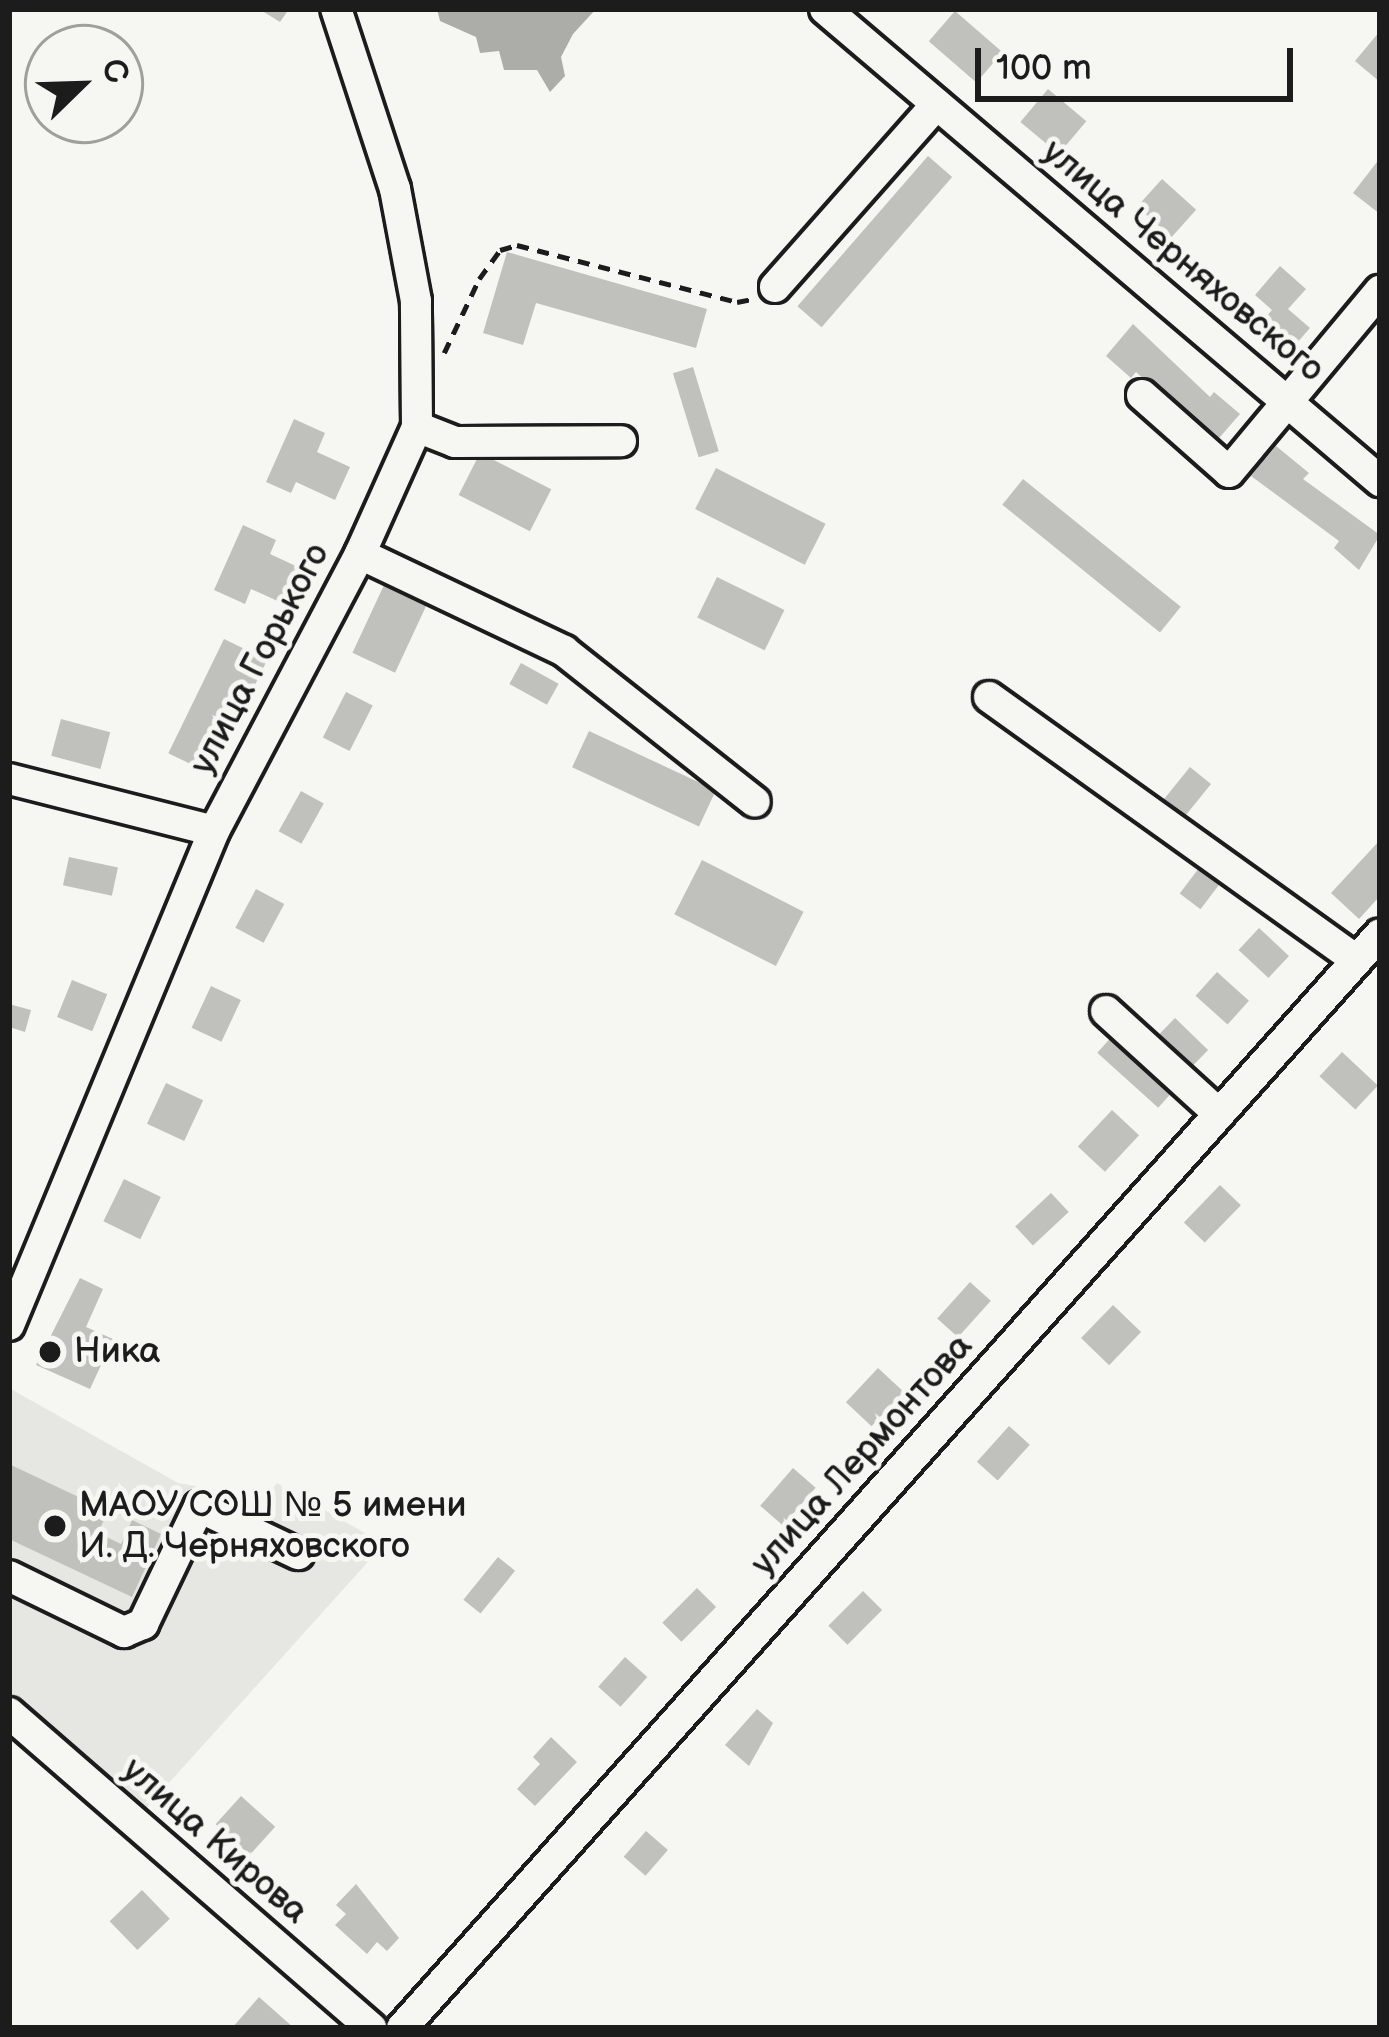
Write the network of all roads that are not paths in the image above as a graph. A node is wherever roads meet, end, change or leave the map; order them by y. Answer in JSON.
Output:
{"nodes":[{"id":1,"x":336,"y":9,"type":"edge"},
{"id":2,"x":824,"y":9,"type":"edge"},
{"id":3,"x":937,"y":104,"type":"junction"},
{"id":4,"x":775,"y":287,"type":"road end"},
{"id":5,"x":1380,"y":291,"type":"edge"},
{"id":6,"x":1142,"y":395,"type":"dead end"},
{"id":7,"x":1288,"y":401,"type":"junction"},
{"id":8,"x":417,"y":427,"type":"junction"},
{"id":9,"x":621,"y":441,"type":"dead end"},
{"id":10,"x":1380,"y":481,"type":"edge"},
{"id":11,"x":360,"y":554,"type":"junction"},
{"id":12,"x":989,"y":697,"type":"dead end"},
{"id":13,"x":9,"y":778,"type":"edge"},
{"id":14,"x":755,"y":802,"type":"dead end"},
{"id":15,"x":214,"y":831,"type":"junction"},
{"id":16,"x":1380,"y":934,"type":"edge"},
{"id":17,"x":1357,"y":960,"type":"junction"},
{"id":18,"x":1106,"y":1011,"type":"dead end"},
{"id":19,"x":1219,"y":1114,"type":"junction"},
{"id":20,"x":9,"y":1324,"type":"edge"},
{"id":21,"x":298,"y":1555,"type":"dead end"},
{"id":22,"x":9,"y":1576,"type":"edge"},
{"id":23,"x":9,"y":1713,"type":"edge"},
{"id":24,"x":371,"y":2028,"type":"edge"},
{"id":25,"x":402,"y":2028,"type":"edge"}],
"edges":[{"from":1,"to":8,"type":"street","name":"улица Горького"},
{"from":2,"to":3,"type":"street","name":"улица Черняховского"},
{"from":3,"to":4,"type":"street"},
{"from":3,"to":7,"type":"street","name":"улица Черняховского"},
{"from":5,"to":7,"type":"street"},
{"from":6,"to":7,"type":"street"},
{"from":7,"to":10,"type":"street","name":"улица Черняховского"},
{"from":8,"to":9,"type":"street"},
{"from":8,"to":11,"type":"street","name":"улица Горького"},
{"from":11,"to":14,"type":"street"},
{"from":11,"to":15,"type":"street","name":"улица Горького"},
{"from":12,"to":17,"type":"street"},
{"from":13,"to":15,"type":"street"},
{"from":15,"to":20,"type":"street","name":"улица Горького"},
{"from":16,"to":17,"type":"street","name":"улица Лермонтова"},
{"from":17,"to":19,"type":"street","name":"улица Лермонтова"},
{"from":18,"to":19,"type":"street"},
{"from":19,"to":25,"type":"street","name":"улица Лермонтова"},
{"from":21,"to":22,"type":"street"},
{"from":23,"to":24,"type":"street","name":"улица Кирова"}]}
